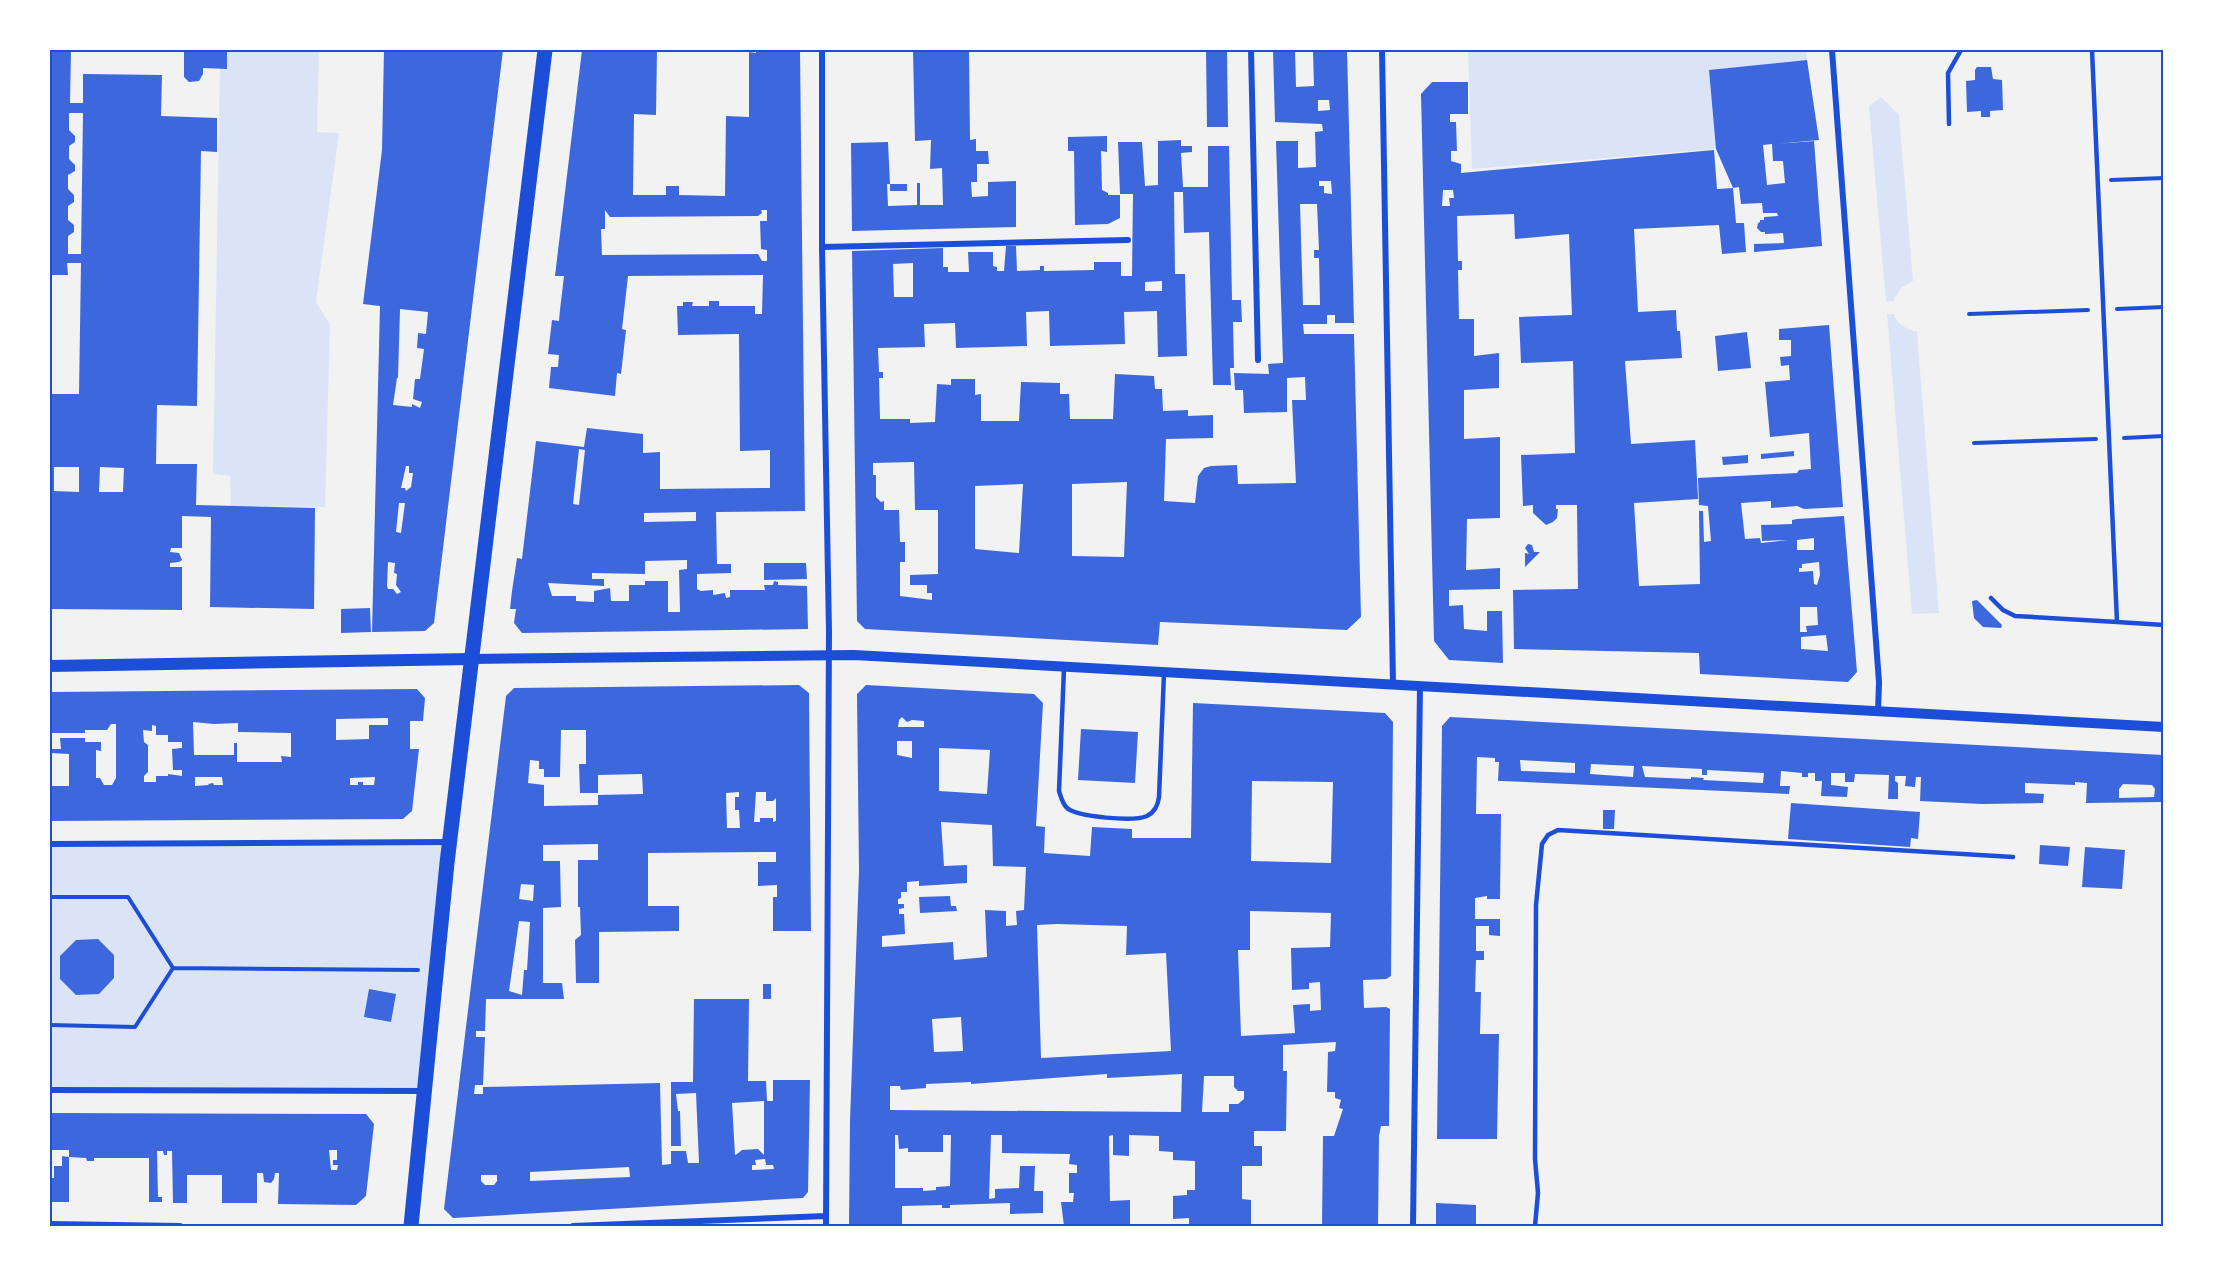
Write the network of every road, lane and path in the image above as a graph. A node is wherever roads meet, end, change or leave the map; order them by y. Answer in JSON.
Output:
{"nodes":[{"id":1,"x":544,"y":50,"type":"edge"},
{"id":2,"x":822,"y":50,"type":"edge"},
{"id":3,"x":1251,"y":50,"type":"edge"},
{"id":4,"x":1382,"y":50,"type":"edge"},
{"id":5,"x":1833,"y":50,"type":"edge"},
{"id":6,"x":1961,"y":50,"type":"edge"},
{"id":7,"x":2092,"y":50,"type":"edge"},
{"id":8,"x":1948,"y":124,"type":"dead end"},
{"id":9,"x":2163,"y":178,"type":"edge"},
{"id":10,"x":2098,"y":180,"type":"junction"},
{"id":11,"x":1128,"y":240,"type":"dead end"},
{"id":12,"x":822,"y":247,"type":"junction"},
{"id":13,"x":2163,"y":307,"type":"edge"},
{"id":14,"x":2104,"y":309,"type":"junction"},
{"id":15,"x":1969,"y":314,"type":"dead end"},
{"id":16,"x":1258,"y":360,"type":"dead end"},
{"id":17,"x":2163,"y":436,"type":"edge"},
{"id":18,"x":2110,"y":438,"type":"junction"},
{"id":19,"x":1974,"y":443,"type":"dead end"},
{"id":20,"x":1991,"y":598,"type":"dead end"},
{"id":21,"x":2117,"y":622,"type":"junction"},
{"id":22,"x":2163,"y":625,"type":"edge"},
{"id":23,"x":828,"y":657,"type":"junction"},
{"id":24,"x":471,"y":659,"type":"junction"},
{"id":25,"x":50,"y":666,"type":"edge"},
{"id":26,"x":1064,"y":668,"type":"junction"},
{"id":27,"x":1164,"y":673,"type":"junction"},
{"id":28,"x":1393,"y":684,"type":"junction"},
{"id":29,"x":1420,"y":686,"type":"junction"},
{"id":30,"x":1878,"y":712,"type":"junction"},
{"id":31,"x":2163,"y":727,"type":"edge"},
{"id":32,"x":450,"y":842,"type":"junction"},
{"id":33,"x":50,"y":844,"type":"edge"},
{"id":34,"x":2013,"y":857,"type":"dead end"},
{"id":35,"x":50,"y":897,"type":"edge"},
{"id":36,"x":173,"y":968,"type":"junction"},
{"id":37,"x":437,"y":970,"type":"junction"},
{"id":38,"x":50,"y":1025,"type":"edge"},
{"id":39,"x":50,"y":1090,"type":"edge"},
{"id":40,"x":425,"y":1091,"type":"junction"},
{"id":41,"x":826,"y":1216,"type":"junction"},
{"id":42,"x":50,"y":1224,"type":"edge"},
{"id":43,"x":180,"y":1227,"type":"edge"},
{"id":44,"x":411,"y":1227,"type":"edge"},
{"id":45,"x":573,"y":1227,"type":"edge"},
{"id":46,"x":826,"y":1227,"type":"edge"},
{"id":47,"x":1413,"y":1227,"type":"edge"},
{"id":48,"x":1535,"y":1227,"type":"edge"}],
"edges":[{"from":1,"to":24,"type":"main road"},
{"from":2,"to":12,"type":"street"},
{"from":3,"to":16,"type":"street"},
{"from":4,"to":28,"type":"street"},
{"from":5,"to":30,"type":"street"},
{"from":6,"to":8,"type":"lane"},
{"from":7,"to":10,"type":"lane"},
{"from":9,"to":10,"type":"path"},
{"from":10,"to":14,"type":"lane"},
{"from":11,"to":12,"type":"street"},
{"from":12,"to":23,"type":"street"},
{"from":13,"to":14,"type":"path"},
{"from":14,"to":15,"type":"path"},
{"from":14,"to":18,"type":"lane"},
{"from":17,"to":18,"type":"path"},
{"from":18,"to":19,"type":"path"},
{"from":18,"to":21,"type":"lane"},
{"from":20,"to":21,"type":"lane"},
{"from":21,"to":22,"type":"lane"},
{"from":23,"to":24,"type":"street"},
{"from":23,"to":26,"type":"street"},
{"from":23,"to":41,"type":"street"},
{"from":24,"to":25,"type":"main road"},
{"from":24,"to":32,"type":"main road"},
{"from":26,"to":27,"type":"street"},
{"from":26,"to":27,"type":"lane"},
{"from":27,"to":28,"type":"street"},
{"from":28,"to":29,"type":"street"},
{"from":29,"to":30,"type":"street"},
{"from":29,"to":47,"type":"street"},
{"from":30,"to":31,"type":"street"},
{"from":32,"to":33,"type":"street"},
{"from":32,"to":37,"type":"main road"},
{"from":34,"to":48,"type":"lane"},
{"from":35,"to":36,"type":"path"},
{"from":36,"to":37,"type":"path"},
{"from":36,"to":38,"type":"path"},
{"from":37,"to":40,"type":"main road"},
{"from":39,"to":40,"type":"street"},
{"from":40,"to":44,"type":"main road"},
{"from":41,"to":45,"type":"street"},
{"from":41,"to":46,"type":"street"},
{"from":42,"to":43,"type":"street"}]}
